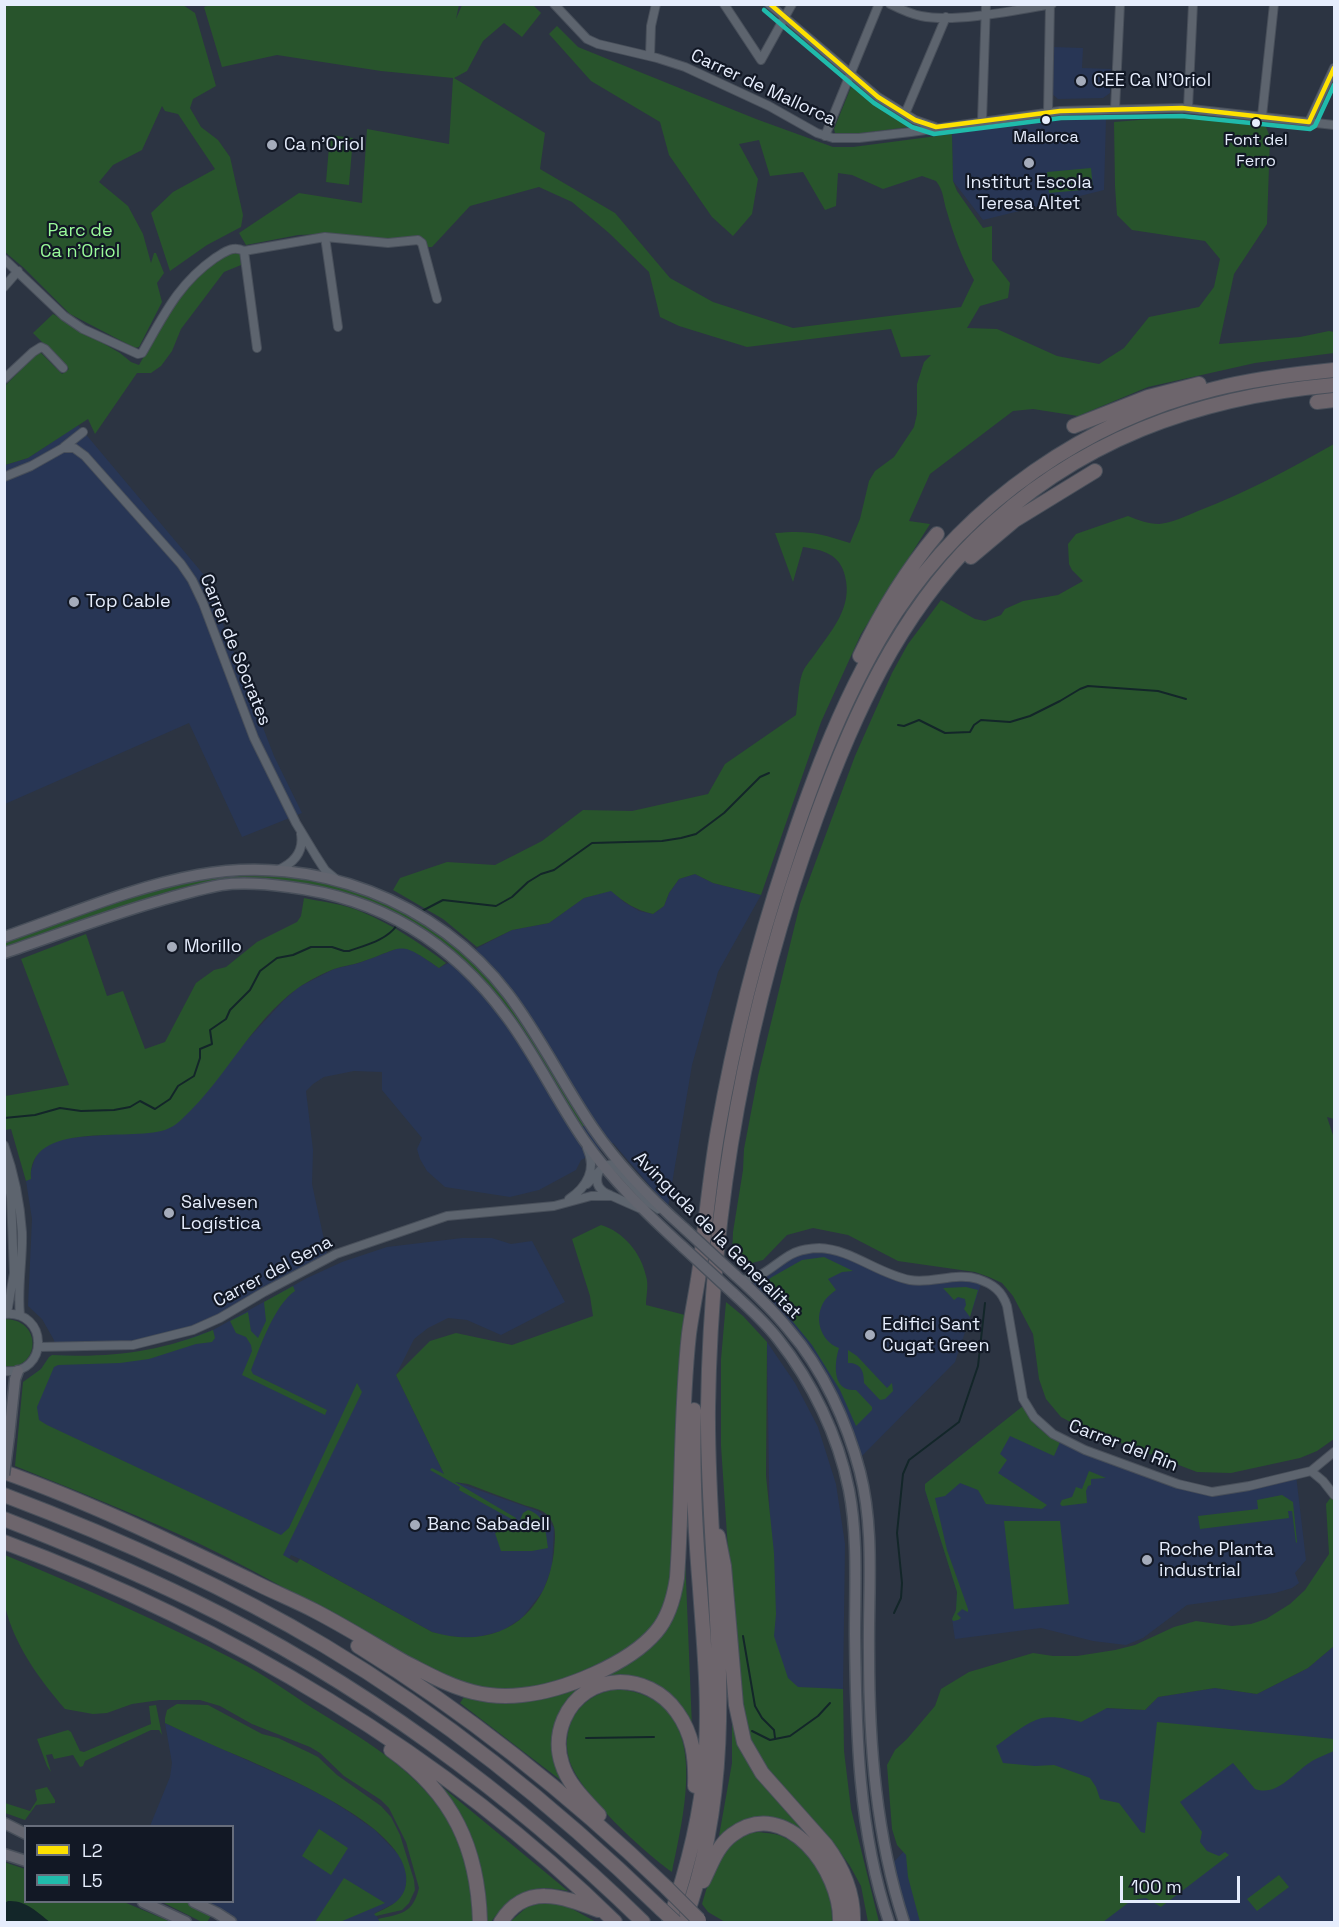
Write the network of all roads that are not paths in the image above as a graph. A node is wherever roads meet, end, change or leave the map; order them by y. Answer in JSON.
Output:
{"nodes":[{"id":1,"x":554,"y":4,"type":"edge"},
{"id":2,"x":656,"y":4,"type":"edge"},
{"id":3,"x":724,"y":4,"type":"edge"},
{"id":4,"x":769,"y":4,"type":"edge"},
{"id":5,"x":792,"y":4,"type":"edge"},
{"id":6,"x":879,"y":4,"type":"edge"},
{"id":7,"x":890,"y":4,"type":"edge"},
{"id":8,"x":987,"y":4,"type":"edge"},
{"id":9,"x":1120,"y":4,"type":"edge"},
{"id":10,"x":1193,"y":4,"type":"edge"},
{"id":11,"x":1274,"y":4,"type":"edge"},
{"id":12,"x":1050,"y":5,"type":"edge"},
{"id":13,"x":986,"y":14,"type":"junction"},
{"id":14,"x":946,"y":17,"type":"junction"},
{"id":15,"x":784,"y":19,"type":"junction"},
{"id":16,"x":650,"y":56,"type":"junction"},
{"id":17,"x":1335,"y":68,"type":"edge"},
{"id":18,"x":850,"y":75,"type":"junction"},
{"id":19,"x":1188,"y":108,"type":"junction"},
{"id":20,"x":1115,"y":109,"type":"junction"},
{"id":21,"x":1048,"y":112,"type":"junction"},
{"id":22,"x":905,"y":114,"type":"junction"},
{"id":23,"x":1262,"y":117,"type":"junction"},
{"id":24,"x":982,"y":121,"type":"junction"},
{"id":25,"x":1309,"y":122,"type":"junction"},
{"id":26,"x":1335,"y":125,"type":"edge"},
{"id":27,"x":936,"y":127,"type":"junction"},
{"id":28,"x":825,"y":136,"type":"junction"},
{"id":29,"x":325,"y":237,"type":"junction"},
{"id":30,"x":244,"y":251,"type":"junction"},
{"id":31,"x":4,"y":259,"type":"edge"},
{"id":32,"x":18,"y":271,"type":"junction"},
{"id":33,"x":4,"y":287,"type":"edge"},
{"id":34,"x":436,"y":299,"type":"dead end"},
{"id":35,"x":338,"y":327,"type":"dead end"},
{"id":36,"x":257,"y":348,"type":"dead end"},
{"id":37,"x":142,"y":353,"type":"junction"},
{"id":38,"x":135,"y":362,"type":"dead end"},
{"id":39,"x":63,"y":368,"type":"dead end"},
{"id":40,"x":1335,"y":370,"type":"edge"},
{"id":41,"x":7,"y":373,"type":"edge"},
{"id":42,"x":1269,"y":377,"type":"junction"},
{"id":43,"x":1335,"y":385,"type":"edge"},
{"id":44,"x":1335,"y":400,"type":"edge"},
{"id":45,"x":1317,"y":402,"type":"dead end"},
{"id":46,"x":1074,"y":426,"type":"dead end"},
{"id":47,"x":82,"y":432,"type":"dead end"},
{"id":48,"x":63,"y":448,"type":"junction"},
{"id":49,"x":1095,"y":471,"type":"dead end"},
{"id":50,"x":4,"y":477,"type":"edge"},
{"id":51,"x":937,"y":534,"type":"dead end"},
{"id":52,"x":903,"y":631,"type":"junction"},
{"id":53,"x":843,"y":709,"type":"junction"},
{"id":54,"x":300,"y":829,"type":"junction"},
{"id":55,"x":276,"y":871,"type":"junction"},
{"id":56,"x":337,"y":880,"type":"junction"},
{"id":57,"x":4,"y":937,"type":"edge"},
{"id":58,"x":4,"y":953,"type":"edge"},
{"id":59,"x":584,"y":1140,"type":"junction"},
{"id":60,"x":4,"y":1145,"type":"edge"},
{"id":61,"x":4,"y":1166,"type":"edge"},
{"id":62,"x":601,"y":1170,"type":"junction"},
{"id":63,"x":587,"y":1184,"type":"junction"},
{"id":64,"x":612,"y":1196,"type":"junction"},
{"id":65,"x":554,"y":1206,"type":"junction"},
{"id":66,"x":665,"y":1212,"type":"junction"},
{"id":67,"x":668,"y":1233,"type":"junction"},
{"id":68,"x":700,"y":1270,"type":"junction"},
{"id":69,"x":737,"y":1277,"type":"junction"},
{"id":70,"x":755,"y":1277,"type":"junction"},
{"id":71,"x":757,"y":1296,"type":"junction"},
{"id":72,"x":6,"y":1314,"type":"edge"},
{"id":73,"x":20,"y":1316,"type":"junction"},
{"id":74,"x":39,"y":1347,"type":"junction"},
{"id":75,"x":4,"y":1371,"type":"edge"},
{"id":76,"x":18,"y":1371,"type":"junction"},
{"id":77,"x":1335,"y":1452,"type":"edge"},
{"id":78,"x":1311,"y":1471,"type":"junction"},
{"id":79,"x":4,"y":1473,"type":"edge"},
{"id":80,"x":709,"y":1490,"type":"junction"},
{"id":81,"x":4,"y":1495,"type":"edge"},
{"id":82,"x":1335,"y":1495,"type":"edge"},
{"id":83,"x":4,"y":1519,"type":"edge"},
{"id":84,"x":4,"y":1542,"type":"edge"},
{"id":85,"x":248,"y":1580,"type":"junction"},
{"id":86,"x":307,"y":1688,"type":"junction"},
{"id":87,"x":4,"y":1823,"type":"edge"},
{"id":88,"x":24,"y":1833,"type":"edge"},
{"id":89,"x":826,"y":1845,"type":"junction"},
{"id":90,"x":625,"y":1847,"type":"junction"},
{"id":91,"x":5,"y":1855,"type":"edge"},
{"id":92,"x":24,"y":1860,"type":"edge"},
{"id":93,"x":684,"y":1880,"type":"junction"},
{"id":94,"x":145,"y":1903,"type":"edge"},
{"id":95,"x":196,"y":1903,"type":"edge"},
{"id":96,"x":690,"y":1905,"type":"junction"},
{"id":97,"x":605,"y":1912,"type":"junction"},
{"id":98,"x":701,"y":1921,"type":"edge"},
{"id":99,"x":186,"y":1923,"type":"edge"},
{"id":100,"x":231,"y":1923,"type":"edge"},
{"id":101,"x":480,"y":1923,"type":"edge"},
{"id":102,"x":501,"y":1923,"type":"edge"},
{"id":103,"x":615,"y":1923,"type":"edge"},
{"id":104,"x":643,"y":1923,"type":"edge"},
{"id":105,"x":669,"y":1923,"type":"edge"},
{"id":106,"x":675,"y":1923,"type":"edge"},
{"id":107,"x":684,"y":1923,"type":"edge"},
{"id":108,"x":840,"y":1923,"type":"edge"},
{"id":109,"x":853,"y":1923,"type":"edge"},
{"id":110,"x":860,"y":1923,"type":"edge"},
{"id":111,"x":889,"y":1923,"type":"edge"},
{"id":112,"x":904,"y":1923,"type":"edge"}],
"edges":[{"from":1,"to":16,"type":"street","name":"Carrer de Mallorca"},
{"from":2,"to":16,"type":"street"},
{"from":3,"to":15,"type":"street"},
{"from":4,"to":15,"type":"street"},
{"from":5,"to":15,"type":"street"},
{"from":6,"to":18,"type":"street"},
{"from":7,"to":14,"type":"street"},
{"from":8,"to":13,"type":"street"},
{"from":9,"to":20,"type":"street"},
{"from":10,"to":19,"type":"street"},
{"from":11,"to":23,"type":"street"},
{"from":12,"to":13,"type":"street"},
{"from":12,"to":21,"type":"street"},
{"from":13,"to":14,"type":"street"},
{"from":13,"to":24,"type":"street"},
{"from":14,"to":22,"type":"street"},
{"from":15,"to":18,"type":"street"},
{"from":16,"to":28,"type":"street","name":"Carrer de Mallorca"},
{"from":17,"to":25,"type":"street"},
{"from":18,"to":22,"type":"street"},
{"from":18,"to":28,"type":"street"},
{"from":19,"to":20,"type":"street","name":"Carrer de Mallorca"},
{"from":19,"to":23,"type":"street","name":"Carrer de Mallorca"},
{"from":20,"to":21,"type":"street","name":"Carrer de Mallorca"},
{"from":21,"to":24,"type":"street","name":"Carrer de Mallorca"},
{"from":22,"to":27,"type":"street"},
{"from":23,"to":25,"type":"street","name":"Carrer de Mallorca"},
{"from":24,"to":27,"type":"street","name":"Carrer de Mallorca"},
{"from":25,"to":26,"type":"street","name":"Carrer de Mallorca"},
{"from":27,"to":28,"type":"street","name":"Carrer de Mallorca"},
{"from":29,"to":30,"type":"street"},
{"from":29,"to":34,"type":"street"},
{"from":29,"to":35,"type":"street"},
{"from":30,"to":36,"type":"street"},
{"from":30,"to":37,"type":"street"},
{"from":31,"to":32,"type":"street"},
{"from":32,"to":33,"type":"street"},
{"from":32,"to":37,"type":"street"},
{"from":37,"to":38,"type":"street"},
{"from":39,"to":41,"type":"street"},
{"from":40,"to":42,"type":"highway"},
{"from":42,"to":46,"type":"highway"},
{"from":42,"to":53,"type":"highway"},
{"from":43,"to":52,"type":"highway"},
{"from":44,"to":45,"type":"highway"},
{"from":47,"to":48,"type":"street"},
{"from":48,"to":50,"type":"street"},
{"from":48,"to":54,"type":"street","name":"Carrer de Sòcrates"},
{"from":49,"to":52,"type":"highway"},
{"from":51,"to":53,"type":"highway"},
{"from":52,"to":80,"type":"highway"},
{"from":53,"to":68,"type":"highway"},
{"from":54,"to":55,"type":"street"},
{"from":54,"to":56,"type":"street","name":"Carrer de Sòcrates"},
{"from":55,"to":56,"type":"street","name":"Avinguda de la Generalitat"},
{"from":55,"to":57,"type":"street","name":"Avinguda de la Generalitat"},
{"from":56,"to":66,"type":"street","name":"Avinguda de la Generalitat"},
{"from":58,"to":59,"type":"street","name":"Avinguda de la Generalitat"},
{"from":59,"to":62,"type":"street","name":"Avinguda de la Generalitat"},
{"from":59,"to":63,"type":"street"},
{"from":60,"to":73,"type":"street"},
{"from":61,"to":72,"type":"street"},
{"from":62,"to":63,"type":"street","name":"Carrer del Sena"},
{"from":62,"to":64,"type":"street"},
{"from":62,"to":66,"type":"street"},
{"from":62,"to":67,"type":"street","name":"Avinguda de la Generalitat"},
{"from":63,"to":65,"type":"street","name":"Carrer del Sena"},
{"from":64,"to":65,"type":"street","name":"Carrer del Sena"},
{"from":64,"to":67,"type":"street","name":"Carrer del Sena"},
{"from":65,"to":74,"type":"street","name":"Carrer del Sena"},
{"from":66,"to":69,"type":"street","name":"Avinguda de la Generalitat","bridge":true},
{"from":67,"to":111,"type":"street","name":"Avinguda de la Generalitat","bridge":true},
{"from":68,"to":85,"type":"highway"},
{"from":68,"to":93,"type":"highway"},
{"from":69,"to":70,"type":"street","name":"Carrer del Rin"},
{"from":69,"to":71,"type":"street","name":"Avinguda de la Generalitat"},
{"from":70,"to":71,"type":"street"},
{"from":70,"to":78,"type":"street","name":"Carrer del Rin"},
{"from":71,"to":112,"type":"street","name":"Avinguda de la Generalitat"},
{"from":72,"to":73,"type":"street"},
{"from":73,"to":74,"type":"street"},
{"from":74,"to":76,"type":"street"},
{"from":75,"to":76,"type":"street"},
{"from":76,"to":79,"type":"street","bridge":true},
{"from":77,"to":78,"type":"street"},
{"from":78,"to":82,"type":"street"},
{"from":79,"to":85,"type":"highway"},
{"from":80,"to":89,"type":"highway"},
{"from":80,"to":96,"type":"highway"},
{"from":81,"to":106,"type":"highway","bridge":true},
{"from":83,"to":104,"type":"highway"},
{"from":84,"to":86,"type":"highway"},
{"from":85,"to":90,"type":"highway"},
{"from":86,"to":97,"type":"highway"},
{"from":86,"to":101,"type":"highway"},
{"from":87,"to":88,"type":"street"},
{"from":89,"to":109,"type":"highway"},
{"from":89,"to":110,"type":"highway"},
{"from":90,"to":93,"type":"highway"},
{"from":90,"to":98,"type":"highway","bridge":true},
{"from":91,"to":92,"type":"street"},
{"from":93,"to":105,"type":"highway"},
{"from":94,"to":99,"type":"street"},
{"from":95,"to":100,"type":"street"},
{"from":96,"to":107,"type":"highway"},
{"from":96,"to":108,"type":"highway"},
{"from":97,"to":102,"type":"highway"},
{"from":97,"to":103,"type":"highway"}]}
